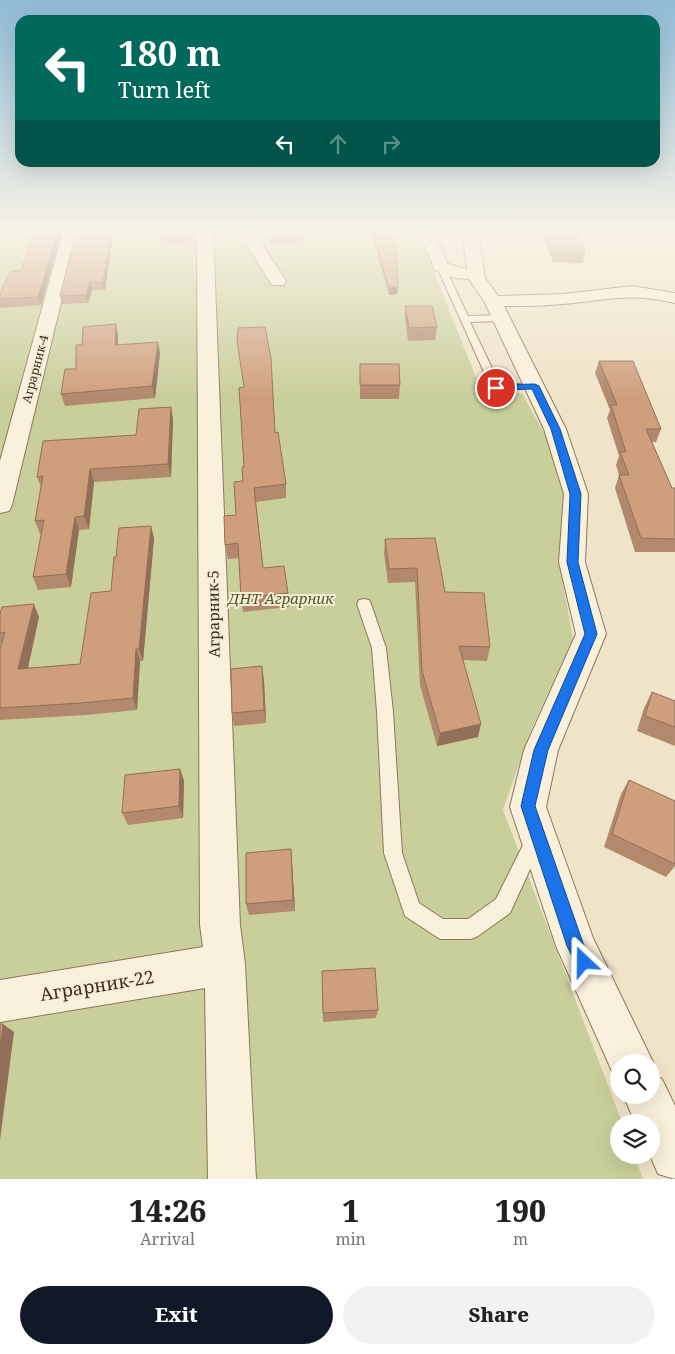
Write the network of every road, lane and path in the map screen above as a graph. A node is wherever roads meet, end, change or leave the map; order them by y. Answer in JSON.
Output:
{"nodes":[{"id":1,"x":57,"y":287,"type":"edge"},
{"id":2,"x":206,"y":287,"type":"edge"},
{"id":3,"x":450,"y":287,"type":"edge"},
{"id":4,"x":483,"y":287,"type":"edge"},
{"id":5,"x":675,"y":298,"type":"edge"},
{"id":6,"x":498,"y":309,"type":"junction"},
{"id":7,"x":464,"y":319,"type":"junction"},
{"id":8,"x":535,"y":386,"type":"junction"},
{"id":9,"x":0,"y":505,"type":"edge"},
{"id":10,"x":364,"y":604,"type":"dead end"},
{"id":11,"x":538,"y":833,"type":"junction"},
{"id":12,"x":210,"y":967,"type":"junction"},
{"id":13,"x":0,"y":1001,"type":"edge"},
{"id":14,"x":627,"y":1054,"type":"edge"},
{"id":15,"x":650,"y":1104,"type":"edge"},
{"id":16,"x":675,"y":1157,"type":"edge"},
{"id":17,"x":232,"y":1179,"type":"edge"}],
"edges":[{"from":1,"to":9,"type":"street","name":"Аграрник-4"},
{"from":2,"to":12,"type":"street","name":"Аграрник-5"},
{"from":3,"to":7,"type":"lane"},
{"from":4,"to":6,"type":"street"},
{"from":5,"to":6,"type":"street"},
{"from":6,"to":7,"type":"lane"},
{"from":6,"to":8,"type":"street"},
{"from":7,"to":8,"type":"lane"},
{"from":8,"to":11,"type":"street"},
{"from":10,"to":11,"type":"lane"},
{"from":11,"to":14,"type":"street"},
{"from":12,"to":13,"type":"street","name":"Аграрник-22"},
{"from":12,"to":17,"type":"street","name":"Аграрник-5"},
{"from":15,"to":16,"type":"street"}]}
